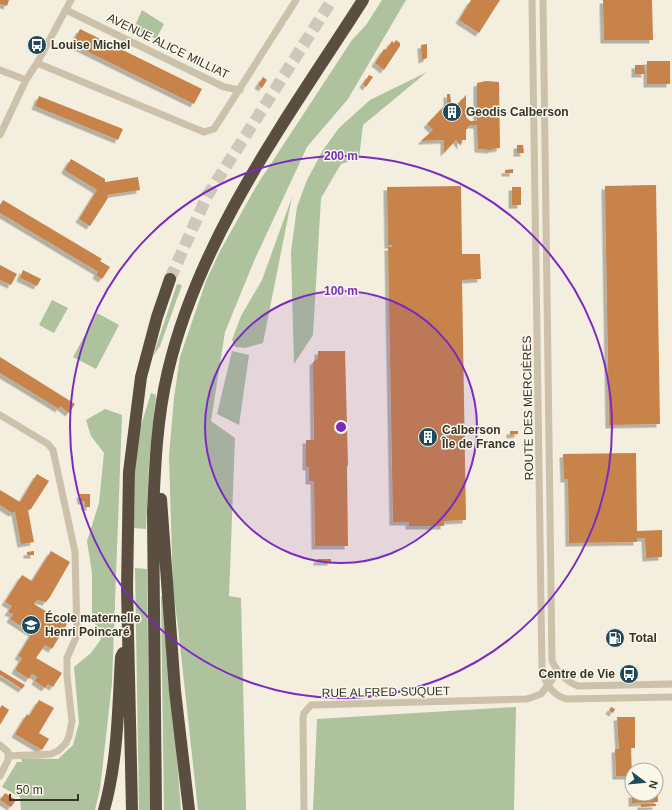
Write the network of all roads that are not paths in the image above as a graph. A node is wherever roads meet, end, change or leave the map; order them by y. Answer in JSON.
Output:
{"nodes":[{"id":1,"x":71,"y":0,"type":"edge"},
{"id":2,"x":296,"y":0,"type":"edge"},
{"id":3,"x":364,"y":0,"type":"edge"},
{"id":4,"x":532,"y":0,"type":"edge"},
{"id":5,"x":543,"y":0,"type":"edge"},
{"id":6,"x":66,"y":10,"type":"junction"},
{"id":7,"x":37,"y":63,"type":"junction"},
{"id":8,"x":0,"y":70,"type":"edge"},
{"id":9,"x":26,"y":80,"type":"junction"},
{"id":10,"x":240,"y":90,"type":"junction"},
{"id":11,"x":0,"y":135,"type":"edge"},
{"id":12,"x":170,"y":279,"type":"tunnel mouth"},
{"id":13,"x":0,"y":415,"type":"edge"},
{"id":14,"x":155,"y":464,"type":"junction"},
{"id":15,"x":128,"y":643,"type":"junction"},
{"id":16,"x":558,"y":672,"type":"junction"},
{"id":17,"x":672,"y":684,"type":"edge"},
{"id":18,"x":547,"y":685,"type":"junction"},
{"id":19,"x":672,"y":697,"type":"edge"},
{"id":20,"x":0,"y":745,"type":"edge"},
{"id":21,"x":8,"y":756,"type":"junction"},
{"id":22,"x":0,"y":776,"type":"edge"},
{"id":23,"x":104,"y":810,"type":"edge"},
{"id":24,"x":132,"y":810,"type":"edge"},
{"id":25,"x":156,"y":810,"type":"edge"},
{"id":26,"x":189,"y":810,"type":"edge"},
{"id":27,"x":304,"y":810,"type":"edge"}],
"edges":[{"from":1,"to":6,"type":"street"},
{"from":2,"to":10,"type":"street"},
{"from":3,"to":14,"type":"highway"},
{"from":4,"to":18,"type":"street","name":"ROUTE DES MERCIÈRES"},
{"from":5,"to":16,"type":"street","name":"ROUTE DES MERCIÈRES"},
{"from":6,"to":7,"type":"street"},
{"from":6,"to":10,"type":"street","name":"AVENUE ALICE MILLIAT"},
{"from":7,"to":9,"type":"street"},
{"from":7,"to":10,"type":"street"},
{"from":8,"to":9,"type":"street"},
{"from":9,"to":11,"type":"street"},
{"from":12,"to":15,"type":"highway"},
{"from":13,"to":21,"type":"street"},
{"from":14,"to":25,"type":"highway"},
{"from":14,"to":26,"type":"highway"},
{"from":15,"to":23,"type":"highway"},
{"from":15,"to":24,"type":"highway"},
{"from":16,"to":17,"type":"street"},
{"from":16,"to":18,"type":"street","name":"RUE ALFRED SUQUET"},
{"from":18,"to":19,"type":"street"},
{"from":18,"to":27,"type":"street","name":"RUE ALFRED SUQUET"},
{"from":20,"to":21,"type":"street"},
{"from":21,"to":22,"type":"street"}]}
